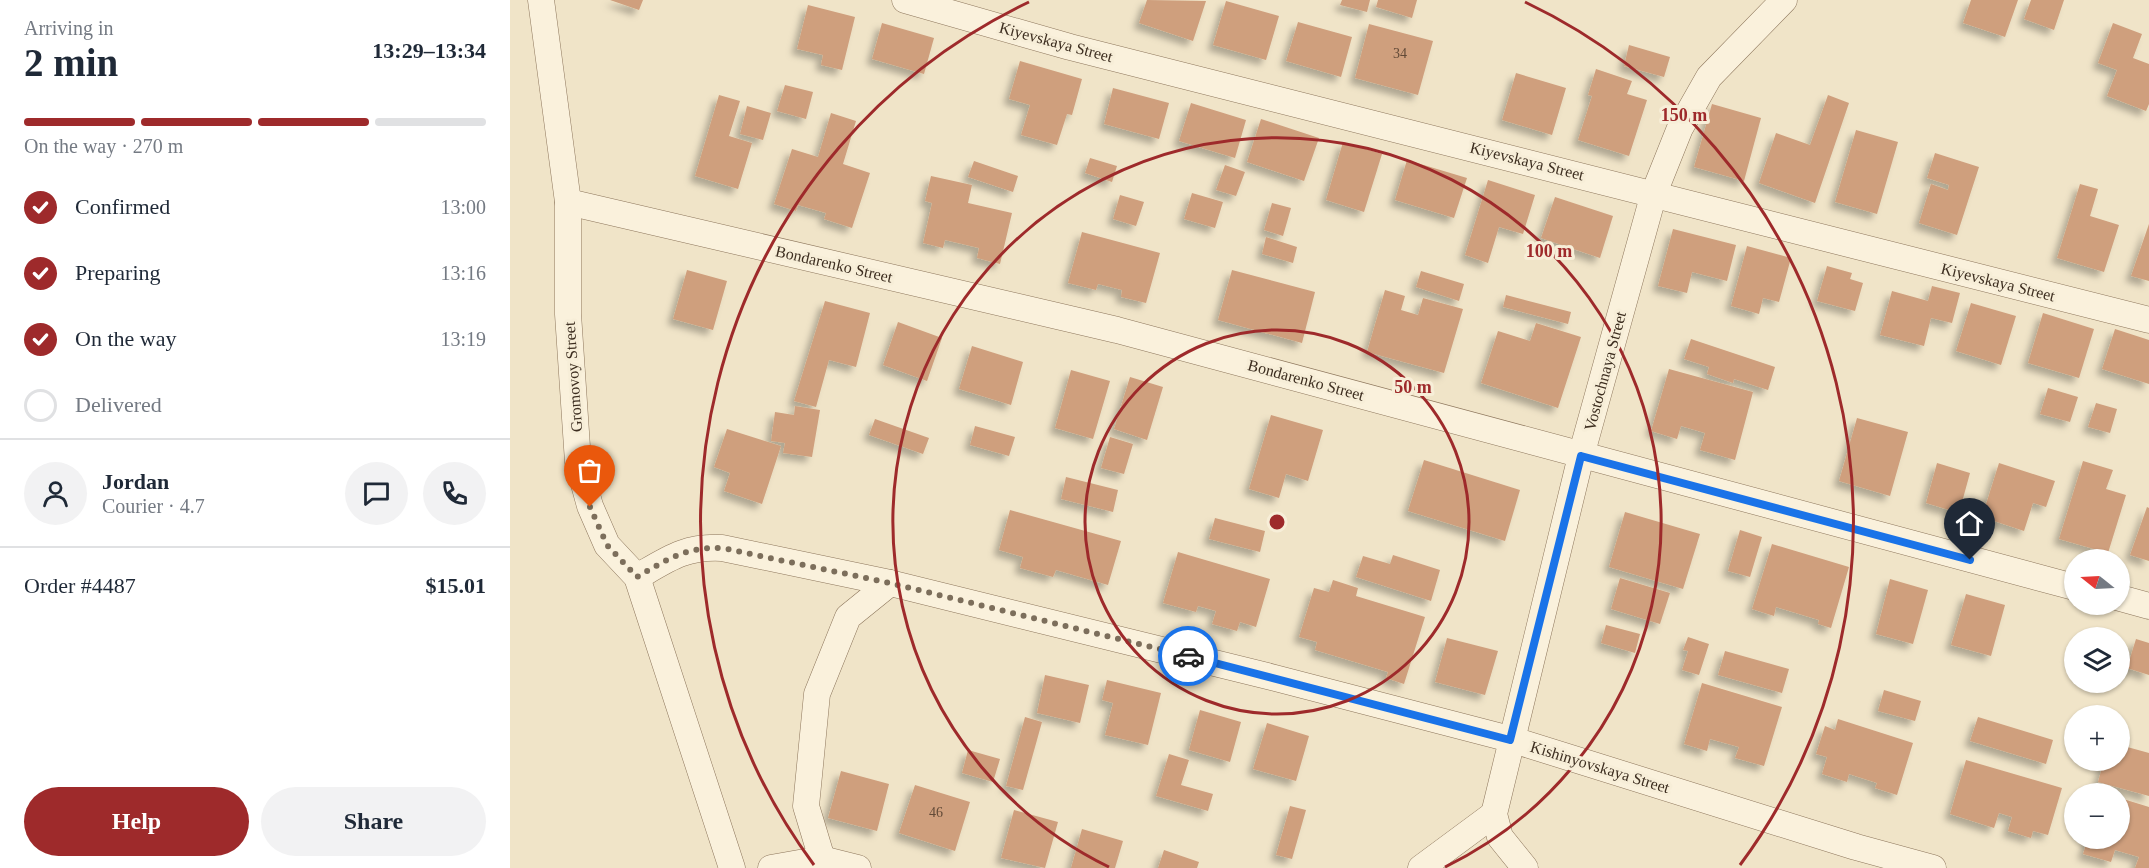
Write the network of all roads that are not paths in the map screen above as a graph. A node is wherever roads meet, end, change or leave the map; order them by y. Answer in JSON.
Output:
{"nodes":[{"id":1,"x":541,"y":0,"type":"edge"},
{"id":2,"x":905,"y":0,"type":"edge"},
{"id":3,"x":1784,"y":0,"type":"edge"},
{"id":4,"x":1654,"y":193,"type":"junction"},
{"id":5,"x":568,"y":202,"type":"junction"},
{"id":6,"x":2149,"y":320,"type":"edge"},
{"id":7,"x":1581,"y":456,"type":"junction"},
{"id":8,"x":637,"y":577,"type":"junction"},
{"id":9,"x":890,"y":583,"type":"junction"},
{"id":10,"x":2064,"y":583,"type":"edge"},
{"id":11,"x":2130,"y":601,"type":"edge"},
{"id":12,"x":2149,"y":606,"type":"edge"},
{"id":13,"x":1510,"y":740,"type":"junction"},
{"id":14,"x":1494,"y":814,"type":"junction"},
{"id":15,"x":822,"y":859,"type":"junction"},
{"id":16,"x":732,"y":868,"type":"edge"},
{"id":17,"x":771,"y":868,"type":"edge"},
{"id":18,"x":858,"y":868,"type":"edge"},
{"id":19,"x":1421,"y":868,"type":"edge"},
{"id":20,"x":1525,"y":868,"type":"edge"},
{"id":21,"x":1933,"y":868,"type":"edge"}],
"edges":[{"from":1,"to":5,"type":"street","name":"Gromovoy Street"},
{"from":2,"to":4,"type":"street","name":"Kiyevskaya Street"},
{"from":3,"to":4,"type":"street","name":"Vostochnaya Street"},
{"from":4,"to":6,"type":"street","name":"Kiyevskaya Street"},
{"from":4,"to":7,"type":"street","name":"Vostochnaya Street"},
{"from":5,"to":7,"type":"street","name":"Bondarenko Street"},
{"from":5,"to":8,"type":"street","name":"Gromovoy Street"},
{"from":7,"to":10,"type":"street","name":"Bondarenko Street"},
{"from":7,"to":13,"type":"street","name":"Vostochnaya Street"},
{"from":8,"to":9,"type":"street","name":"Kishinyovskaya Street"},
{"from":8,"to":16,"type":"street","name":"Gromovoy Street"},
{"from":9,"to":13,"type":"street","name":"Kishinyovskaya Street"},
{"from":9,"to":15,"type":"street"},
{"from":11,"to":12,"type":"street"},
{"from":13,"to":14,"type":"street","name":"Vostochnaya Street"},
{"from":13,"to":21,"type":"street","name":"Kishinyovskaya Street"},
{"from":14,"to":19,"type":"street"},
{"from":14,"to":20,"type":"street"},
{"from":15,"to":17,"type":"street"},
{"from":15,"to":18,"type":"street"}]}
